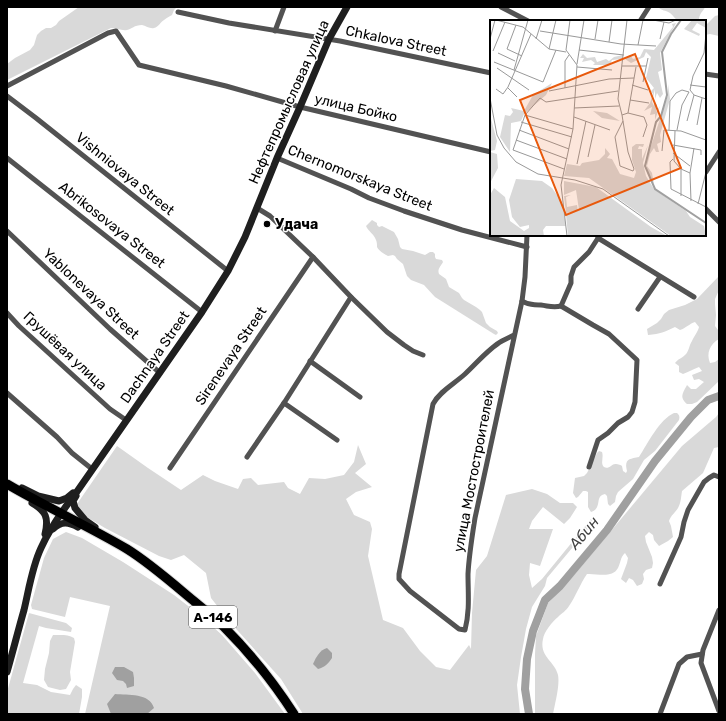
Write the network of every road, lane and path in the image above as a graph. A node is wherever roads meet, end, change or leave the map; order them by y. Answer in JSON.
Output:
{"nodes":[{"id":1,"x":284,"y":7,"type":"edge"},
{"id":2,"x":347,"y":7,"type":"edge"},
{"id":3,"x":501,"y":7,"type":"edge"},
{"id":4,"x":649,"y":7,"type":"edge"},
{"id":5,"x":178,"y":12,"type":"dead end"},
{"id":6,"x":526,"y":20,"type":"edge"},
{"id":7,"x":641,"y":20,"type":"edge"},
{"id":8,"x":275,"y":31,"type":"junction"},
{"id":9,"x":329,"y":39,"type":"junction"},
{"id":10,"x":490,"y":73,"type":"edge"},
{"id":11,"x":706,"y":74,"type":"edge"},
{"id":12,"x":719,"y":76,"type":"edge"},
{"id":13,"x":7,"y":86,"type":"edge"},
{"id":14,"x":7,"y":96,"type":"edge"},
{"id":15,"x":300,"y":107,"type":"junction"},
{"id":16,"x":490,"y":152,"type":"edge"},
{"id":17,"x":719,"y":152,"type":"edge"},
{"id":18,"x":7,"y":158,"type":"edge"},
{"id":19,"x":277,"y":158,"type":"junction"},
{"id":20,"x":706,"y":172,"type":"edge"},
{"id":21,"x":257,"y":208,"type":"junction"},
{"id":22,"x":706,"y":209,"type":"edge"},
{"id":23,"x":719,"y":222,"type":"edge"},
{"id":24,"x":7,"y":231,"type":"edge"},
{"id":25,"x":527,"y":236,"type":"edge"},
{"id":26,"x":599,"y":237,"type":"edge"},
{"id":27,"x":527,"y":247,"type":"junction"},
{"id":28,"x":313,"y":257,"type":"junction"},
{"id":29,"x":228,"y":271,"type":"junction"},
{"id":30,"x":660,"y":277,"type":"junction"},
{"id":31,"x":351,"y":297,"type":"junction"},
{"id":32,"x":694,"y":298,"type":"dead end"},
{"id":33,"x":522,"y":301,"type":"junction"},
{"id":34,"x":561,"y":306,"type":"junction"},
{"id":35,"x":638,"y":309,"type":"dead end"},
{"id":36,"x":202,"y":312,"type":"junction"},
{"id":37,"x":7,"y":313,"type":"edge"},
{"id":38,"x":514,"y":335,"type":"junction"},
{"id":39,"x":423,"y":355,"type":"dead end"},
{"id":40,"x":310,"y":361,"type":"junction"},
{"id":41,"x":160,"y":373,"type":"junction"},
{"id":42,"x":7,"y":393,"type":"edge"},
{"id":43,"x":360,"y":397,"type":"dead end"},
{"id":44,"x":284,"y":403,"type":"junction"},
{"id":45,"x":126,"y":420,"type":"junction"},
{"id":46,"x":337,"y":440,"type":"dead end"},
{"id":47,"x":247,"y":457,"type":"dead end"},
{"id":48,"x":589,"y":467,"type":"dead end"},
{"id":49,"x":170,"y":468,"type":"dead end"},
{"id":50,"x":92,"y":469,"type":"junction"},
{"id":51,"x":716,"y":476,"type":"edge"},
{"id":52,"x":7,"y":480,"type":"edge"},
{"id":53,"x":7,"y":484,"type":"edge"},
{"id":54,"x":80,"y":487,"type":"junction"},
{"id":55,"x":7,"y":488,"type":"edge"},
{"id":56,"x":61,"y":512,"type":"junction"},
{"id":57,"x":40,"y":549,"type":"junction"},
{"id":58,"x":128,"y":550,"type":"junction"},
{"id":59,"x":660,"y":584,"type":"dead end"},
{"id":60,"x":719,"y":610,"type":"edge"},
{"id":61,"x":717,"y":620,"type":"edge"},
{"id":62,"x":702,"y":654,"type":"junction"},
{"id":63,"x":7,"y":672,"type":"edge"},
{"id":64,"x":719,"y":711,"type":"edge"},
{"id":65,"x":294,"y":714,"type":"edge"},
{"id":66,"x":660,"y":714,"type":"edge"}],
"edges":[{"from":1,"to":8,"type":"street"},
{"from":2,"to":9,"type":"main road","name":"Нефтепромысловая улица"},
{"from":3,"to":6,"type":"street"},
{"from":4,"to":7,"type":"street"},
{"from":5,"to":8,"type":"street","name":"Chkalova Street"},
{"from":8,"to":9,"type":"street","name":"Chkalova Street"},
{"from":9,"to":10,"type":"street","name":"Chkalova Street"},
{"from":9,"to":15,"type":"main road","name":"Нефтепромысловая улица"},
{"from":11,"to":12,"type":"street"},
{"from":13,"to":15,"type":"street","name":"улица Бойко"},
{"from":14,"to":29,"type":"street","name":"Vishniovaya Street"},
{"from":15,"to":16,"type":"street","name":"улица Бойко"},
{"from":15,"to":19,"type":"main road","name":"Нефтепромысловая улица"},
{"from":17,"to":20,"type":"street"},
{"from":18,"to":36,"type":"street","name":"Abrikosovaya Street"},
{"from":19,"to":21,"type":"main road","name":"Нефтепромысловая улица"},
{"from":19,"to":27,"type":"street","name":"Chernomorskaya Street"},
{"from":21,"to":28,"type":"street"},
{"from":21,"to":29,"type":"main road","name":"Dachnaya Street"},
{"from":22,"to":23,"type":"street"},
{"from":24,"to":41,"type":"street","name":"Yablonevaya Street"},
{"from":25,"to":27,"type":"street"},
{"from":26,"to":30,"type":"street"},
{"from":26,"to":34,"type":"street"},
{"from":27,"to":33,"type":"street"},
{"from":28,"to":31,"type":"street"},
{"from":28,"to":49,"type":"street","name":"Sirenevaya Street"},
{"from":29,"to":36,"type":"main road","name":"Dachnaya Street"},
{"from":30,"to":32,"type":"street"},
{"from":30,"to":35,"type":"street"},
{"from":31,"to":39,"type":"street"},
{"from":31,"to":40,"type":"street"},
{"from":33,"to":34,"type":"street"},
{"from":33,"to":38,"type":"street"},
{"from":34,"to":48,"type":"street"},
{"from":36,"to":41,"type":"main road","name":"Dachnaya Street"},
{"from":37,"to":45,"type":"street","name":"Грушёвая улица"},
{"from":38,"to":38,"type":"street","name":"улица Мостостроителей"},
{"from":40,"to":43,"type":"street"},
{"from":40,"to":44,"type":"street"},
{"from":41,"to":45,"type":"main road","name":"Dachnaya Street"},
{"from":42,"to":50,"type":"street"},
{"from":44,"to":46,"type":"street"},
{"from":44,"to":47,"type":"street"},
{"from":45,"to":50,"type":"main road","name":"Dachnaya Street"},
{"from":50,"to":54,"type":"main road","name":"Dachnaya Street"},
{"from":51,"to":59,"type":"street"},
{"from":52,"to":54,"type":"main road"},
{"from":53,"to":56,"type":"highway","number":"А-146"},
{"from":54,"to":56,"type":"main road","name":"Dachnaya Street"},
{"from":54,"to":58,"type":"main road"},
{"from":55,"to":57,"type":"main road"},
{"from":56,"to":57,"type":"main road","name":"Dachnaya Street"},
{"from":56,"to":58,"type":"highway","number":"А-146"},
{"from":57,"to":58,"type":"main road"},
{"from":57,"to":63,"type":"main road"},
{"from":58,"to":65,"type":"highway","number":"А-146"},
{"from":60,"to":61,"type":"street"},
{"from":61,"to":62,"type":"street"},
{"from":62,"to":64,"type":"street"},
{"from":62,"to":66,"type":"street"}]}
